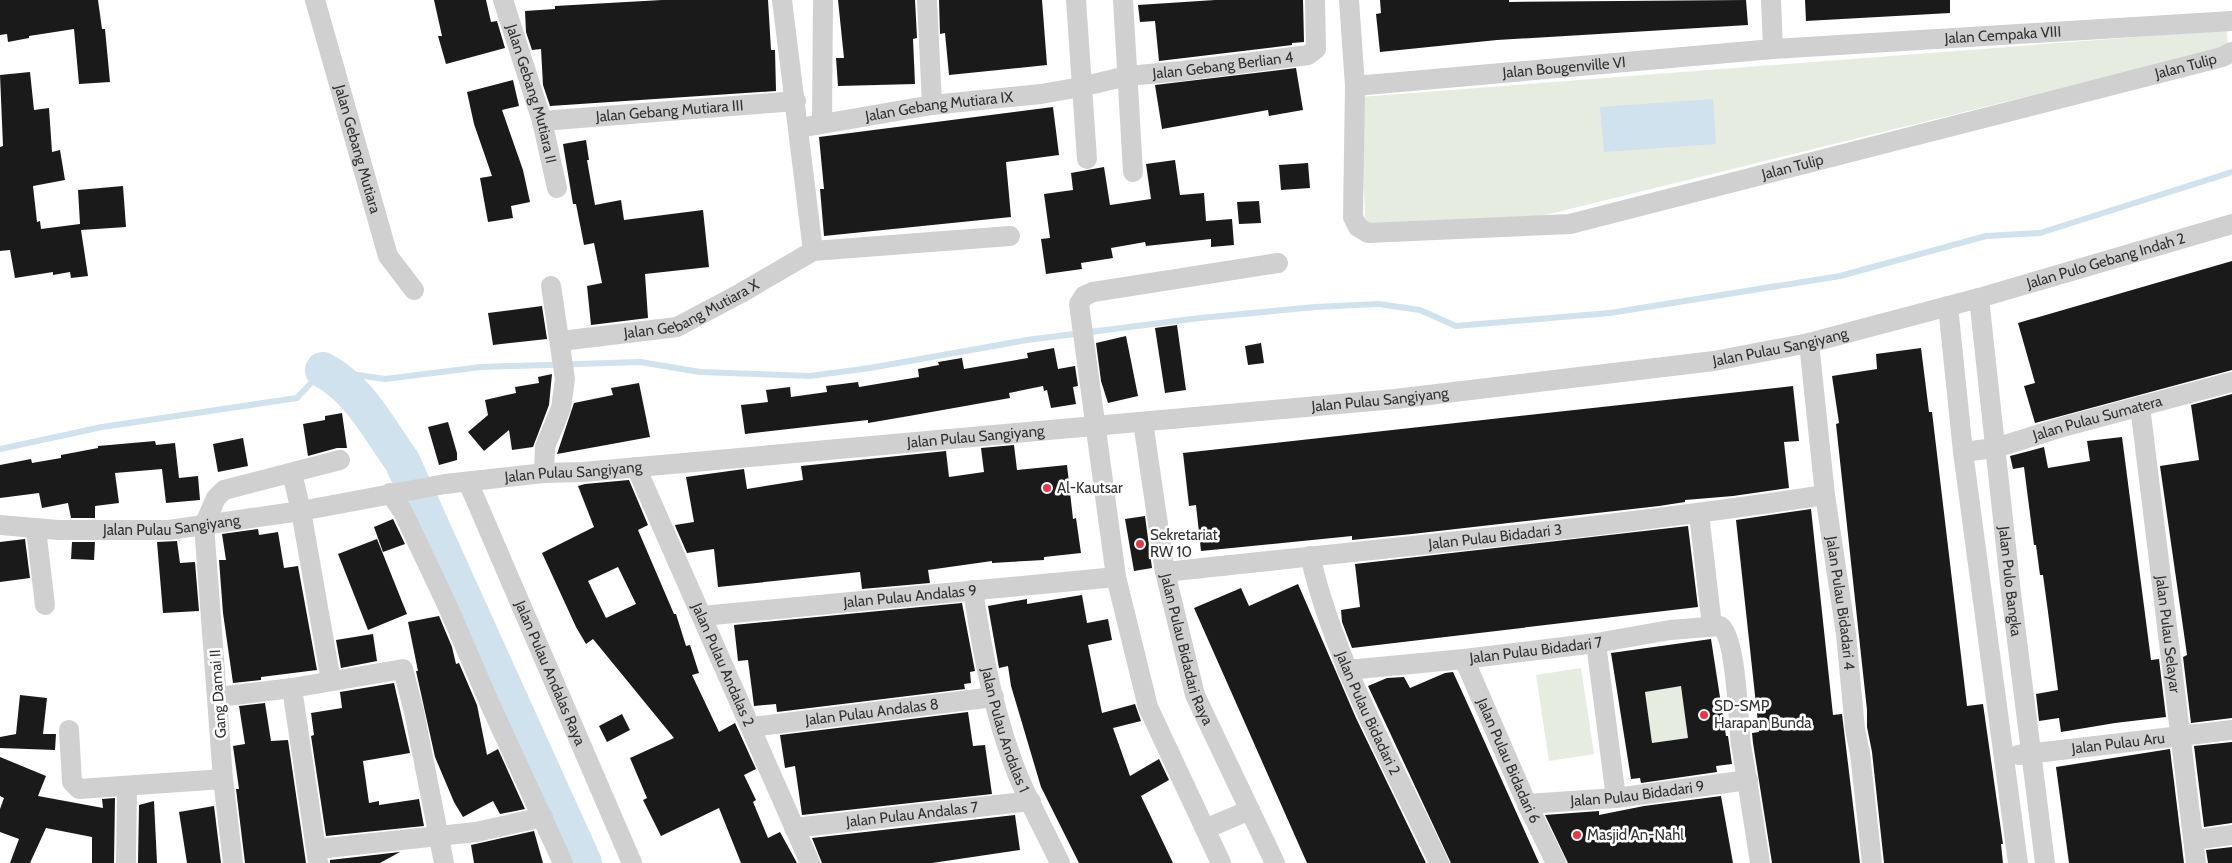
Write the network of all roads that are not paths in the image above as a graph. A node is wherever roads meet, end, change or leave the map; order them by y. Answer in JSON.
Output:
{"nodes":[{"id":1,"x":315,"y":0,"type":"edge"},
{"id":2,"x":503,"y":0,"type":"edge"},
{"id":3,"x":782,"y":0,"type":"edge"},
{"id":4,"x":823,"y":0,"type":"edge"},
{"id":5,"x":927,"y":0,"type":"edge"},
{"id":6,"x":1076,"y":0,"type":"edge"},
{"id":7,"x":1123,"y":0,"type":"edge"},
{"id":8,"x":1315,"y":0,"type":"edge"},
{"id":9,"x":1349,"y":0,"type":"edge"},
{"id":10,"x":1771,"y":0,"type":"edge"},
{"id":11,"x":2232,"y":21,"type":"edge"},
{"id":12,"x":1773,"y":50,"type":"junction"},
{"id":13,"x":2232,"y":52,"type":"edge"},
{"id":14,"x":1127,"y":76,"type":"junction"},
{"id":15,"x":1355,"y":86,"type":"junction"},
{"id":16,"x":1081,"y":87,"type":"junction"},
{"id":17,"x":796,"y":101,"type":"junction"},
{"id":18,"x":932,"y":104,"type":"junction"},
{"id":19,"x":542,"y":121,"type":"junction"},
{"id":20,"x":822,"y":122,"type":"junction"},
{"id":21,"x":799,"y":128,"type":"junction"},
{"id":22,"x":1087,"y":158,"type":"dead end"},
{"id":23,"x":1133,"y":172,"type":"dead end"},
{"id":24,"x":557,"y":188,"type":"dead end"},
{"id":25,"x":2232,"y":224,"type":"edge"},
{"id":26,"x":1010,"y":236,"type":"dead end"},
{"id":27,"x":813,"y":252,"type":"junction"},
{"id":28,"x":1278,"y":263,"type":"dead end"},
{"id":29,"x":552,"y":286,"type":"dead end"},
{"id":30,"x":414,"y":290,"type":"dead end"},
{"id":31,"x":1980,"y":298,"type":"junction"},
{"id":32,"x":1948,"y":306,"type":"junction"},
{"id":33,"x":561,"y":343,"type":"junction"},
{"id":34,"x":1809,"y":343,"type":"junction"},
{"id":35,"x":2232,"y":382,"type":"edge"},
{"id":36,"x":2140,"y":406,"type":"junction"},
{"id":37,"x":1143,"y":422,"type":"junction"},
{"id":38,"x":1096,"y":426,"type":"junction"},
{"id":39,"x":1995,"y":448,"type":"junction"},
{"id":40,"x":1963,"y":452,"type":"junction"},
{"id":41,"x":340,"y":460,"type":"dead end"},
{"id":42,"x":636,"y":467,"type":"junction"},
{"id":43,"x":292,"y":473,"type":"junction"},
{"id":44,"x":544,"y":473,"type":"junction"},
{"id":45,"x":468,"y":482,"type":"junction"},
{"id":46,"x":395,"y":492,"type":"junction"},
{"id":47,"x":1825,"y":495,"type":"junction"},
{"id":48,"x":301,"y":511,"type":"junction"},
{"id":49,"x":1699,"y":514,"type":"junction"},
{"id":50,"x":0,"y":525,"type":"edge"},
{"id":51,"x":204,"y":525,"type":"junction"},
{"id":52,"x":36,"y":529,"type":"junction"},
{"id":53,"x":1310,"y":556,"type":"junction"},
{"id":54,"x":1165,"y":572,"type":"junction"},
{"id":55,"x":1116,"y":577,"type":"junction"},
{"id":56,"x":973,"y":590,"type":"junction"},
{"id":57,"x":45,"y":605,"type":"dead end"},
{"id":58,"x":702,"y":616,"type":"junction"},
{"id":59,"x":1717,"y":627,"type":"junction"},
{"id":60,"x":1596,"y":643,"type":"junction"},
{"id":61,"x":1464,"y":658,"type":"junction"},
{"id":62,"x":1347,"y":670,"type":"junction"},
{"id":63,"x":331,"y":681,"type":"junction"},
{"id":64,"x":292,"y":688,"type":"junction"},
{"id":65,"x":218,"y":697,"type":"junction"},
{"id":66,"x":994,"y":697,"type":"junction"},
{"id":67,"x":752,"y":728,"type":"junction"},
{"id":68,"x":69,"y":730,"type":"dead end"},
{"id":69,"x":2232,"y":730,"type":"edge"},
{"id":70,"x":2180,"y":736,"type":"junction"},
{"id":71,"x":2030,"y":753,"type":"junction"},
{"id":72,"x":2004,"y":756,"type":"junction"},
{"id":73,"x":223,"y":778,"type":"junction"},
{"id":74,"x":1748,"y":780,"type":"junction"},
{"id":75,"x":127,"y":787,"type":"junction"},
{"id":76,"x":1616,"y":798,"type":"junction"},
{"id":77,"x":1030,"y":801,"type":"junction"},
{"id":78,"x":1527,"y":804,"type":"junction"},
{"id":79,"x":1250,"y":810,"type":"junction"},
{"id":80,"x":542,"y":817,"type":"junction"},
{"id":81,"x":794,"y":828,"type":"junction"},
{"id":82,"x":1205,"y":830,"type":"junction"},
{"id":83,"x":2232,"y":835,"type":"edge"},
{"id":84,"x":440,"y":837,"type":"junction"},
{"id":85,"x":2194,"y":840,"type":"junction"},
{"id":86,"x":317,"y":856,"type":"edge"},
{"id":87,"x":126,"y":863,"type":"edge"},
{"id":88,"x":233,"y":863,"type":"edge"},
{"id":89,"x":444,"y":863,"type":"edge"},
{"id":90,"x":563,"y":863,"type":"edge"},
{"id":91,"x":632,"y":863,"type":"edge"},
{"id":92,"x":810,"y":863,"type":"edge"},
{"id":93,"x":1060,"y":863,"type":"edge"},
{"id":94,"x":1221,"y":863,"type":"edge"},
{"id":95,"x":1275,"y":863,"type":"edge"},
{"id":96,"x":1439,"y":863,"type":"edge"},
{"id":97,"x":1556,"y":863,"type":"edge"},
{"id":98,"x":1760,"y":863,"type":"edge"},
{"id":99,"x":1872,"y":863,"type":"edge"},
{"id":100,"x":2018,"y":863,"type":"edge"},
{"id":101,"x":2045,"y":863,"type":"edge"},
{"id":102,"x":2196,"y":863,"type":"edge"}],
"edges":[{"from":1,"to":30,"type":"street","name":"Jalan Gebang Mutiara"},
{"from":2,"to":19,"type":"street","name":"Jalan Gebang Mutiara II"},
{"from":3,"to":17,"type":"street"},
{"from":4,"to":20,"type":"street"},
{"from":5,"to":18,"type":"street"},
{"from":6,"to":16,"type":"street"},
{"from":7,"to":14,"type":"street"},
{"from":8,"to":14,"type":"street","name":"Jalan Gebang Berlian 4"},
{"from":9,"to":15,"type":"street"},
{"from":10,"to":12,"type":"street"},
{"from":11,"to":12,"type":"street","name":"Jalan Cempaka VIII"},
{"from":12,"to":15,"type":"street","name":"Jalan Bougenville VI"},
{"from":13,"to":15,"type":"street","name":"Jalan Tulip"},
{"from":14,"to":16,"type":"street","name":"Jalan Gebang Berlian 4"},
{"from":14,"to":23,"type":"street"},
{"from":16,"to":18,"type":"street","name":"Jalan Gebang Mutiara IX"},
{"from":16,"to":22,"type":"street"},
{"from":17,"to":19,"type":"street","name":"Jalan Gebang Mutiara III"},
{"from":17,"to":21,"type":"street"},
{"from":18,"to":20,"type":"street","name":"Jalan Gebang Mutiara IX"},
{"from":19,"to":24,"type":"street","name":"Jalan Gebang Mutiara II"},
{"from":20,"to":21,"type":"street","name":"Jalan Gebang Mutiara IX"},
{"from":21,"to":27,"type":"street"},
{"from":25,"to":31,"type":"street","name":"Jalan Pulo Gebang Indah 2"},
{"from":26,"to":27,"type":"street","name":"Jalan Gebang Mutiara X"},
{"from":27,"to":33,"type":"street","name":"Jalan Gebang Mutiara X"},
{"from":28,"to":38,"type":"street"},
{"from":29,"to":33,"type":"street"},
{"from":31,"to":32,"type":"street","name":"Jalan Pulo Gebang Indah 2"},
{"from":31,"to":39,"type":"street","name":"Jalan Pulo Bangka"},
{"from":32,"to":34,"type":"street","name":"Jalan Pulau Sangiyang"},
{"from":32,"to":40,"type":"street","name":"Jalan Pulo Bangka"},
{"from":33,"to":44,"type":"street"},
{"from":34,"to":37,"type":"street","name":"Jalan Pulau Sangiyang"},
{"from":34,"to":47,"type":"street","name":"Jalan Pulau Bidadari 4"},
{"from":35,"to":36,"type":"street","name":"Jalan Pulau Sumatera"},
{"from":36,"to":39,"type":"street","name":"Jalan Pulau Sumatera"},
{"from":36,"to":70,"type":"street","name":"Jalan Pulau Selayar"},
{"from":37,"to":38,"type":"street","name":"Jalan Pulau Sangiyang"},
{"from":37,"to":54,"type":"street","name":"Jalan Pulau Bidadari Raya"},
{"from":38,"to":42,"type":"street","name":"Jalan Pulau Sangiyang"},
{"from":38,"to":55,"type":"street"},
{"from":39,"to":40,"type":"street","name":"Jalan Pulau Sumatera"},
{"from":39,"to":71,"type":"street","name":"Jalan Pulo Bangka"},
{"from":40,"to":72,"type":"street","name":"Jalan Pulo Bangka"},
{"from":41,"to":43,"type":"street"},
{"from":42,"to":44,"type":"street","name":"Jalan Pulau Sangiyang"},
{"from":42,"to":58,"type":"street","name":"Jalan Pulau Andalas 2"},
{"from":43,"to":48,"type":"street"},
{"from":43,"to":51,"type":"street"},
{"from":44,"to":45,"type":"street","name":"Jalan Pulau Sangiyang"},
{"from":45,"to":46,"type":"street","name":"Jalan Pulau Sangiyang"},
{"from":45,"to":91,"type":"street","name":"Jalan Pulau Andalas Raya"},
{"from":46,"to":48,"type":"street","name":"Jalan Pulau Sangiyang"},
{"from":46,"to":80,"type":"street"},
{"from":47,"to":49,"type":"street","name":"Jalan Pulau Bidadari 3"},
{"from":47,"to":99,"type":"street","name":"Jalan Pulau Bidadari 4"},
{"from":48,"to":51,"type":"street","name":"Jalan Pulau Sangiyang"},
{"from":48,"to":63,"type":"street"},
{"from":49,"to":53,"type":"street","name":"Jalan Pulau Bidadari 3"},
{"from":49,"to":59,"type":"street"},
{"from":50,"to":52,"type":"street","name":"Jalan Pulau Sangiyang"},
{"from":51,"to":52,"type":"street","name":"Jalan Pulau Sangiyang"},
{"from":51,"to":65,"type":"street","name":"Gang Damai II"},
{"from":52,"to":57,"type":"street"},
{"from":53,"to":54,"type":"street","name":"Jalan Pulau Bidadari 3"},
{"from":53,"to":62,"type":"street","name":"Jalan Pulau Bidadari 2"},
{"from":54,"to":79,"type":"street","name":"Jalan Pulau Bidadari Raya"},
{"from":55,"to":56,"type":"street","name":"Jalan Pulau Andalas 9"},
{"from":55,"to":82,"type":"street"},
{"from":56,"to":58,"type":"street","name":"Jalan Pulau Andalas 9"},
{"from":56,"to":66,"type":"street","name":"Jalan Pulau Andalas 1"},
{"from":58,"to":67,"type":"street","name":"Jalan Pulau Andalas 2"},
{"from":59,"to":60,"type":"street","name":"Jalan Pulau Bidadari 7"},
{"from":59,"to":74,"type":"street"},
{"from":60,"to":61,"type":"street","name":"Jalan Pulau Bidadari 7"},
{"from":60,"to":76,"type":"street"},
{"from":61,"to":62,"type":"street","name":"Jalan Pulau Bidadari 7"},
{"from":61,"to":78,"type":"street","name":"Jalan Pulau Bidadari 6"},
{"from":62,"to":96,"type":"street","name":"Jalan Pulau Bidadari 2"},
{"from":63,"to":64,"type":"street"},
{"from":63,"to":84,"type":"street"},
{"from":64,"to":65,"type":"street"},
{"from":64,"to":86,"type":"street"},
{"from":65,"to":73,"type":"street","name":"Gang Damai II"},
{"from":66,"to":67,"type":"street","name":"Jalan Pulau Andalas 8"},
{"from":66,"to":77,"type":"street","name":"Jalan Pulau Andalas 1"},
{"from":67,"to":81,"type":"street","name":"Jalan Pulau Andalas 2"},
{"from":68,"to":75,"type":"street"},
{"from":69,"to":70,"type":"street","name":"Jalan Pulau Aru"},
{"from":70,"to":71,"type":"street","name":"Jalan Pulau Aru"},
{"from":70,"to":85,"type":"street","name":"Jalan Pulau Selayar"},
{"from":71,"to":72,"type":"street","name":"Jalan Pulau Aru"},
{"from":71,"to":101,"type":"street","name":"Jalan Pulo Bangka"},
{"from":72,"to":100,"type":"street","name":"Jalan Pulo Bangka"},
{"from":73,"to":75,"type":"street"},
{"from":73,"to":88,"type":"street","name":"Gang Damai II"},
{"from":74,"to":76,"type":"street","name":"Jalan Pulau Bidadari 9"},
{"from":74,"to":98,"type":"street"},
{"from":75,"to":87,"type":"street"},
{"from":76,"to":78,"type":"street","name":"Jalan Pulau Bidadari 9"},
{"from":77,"to":81,"type":"street","name":"Jalan Pulau Andalas 7"},
{"from":77,"to":93,"type":"street","name":"Jalan Pulau Andalas 1"},
{"from":78,"to":97,"type":"street","name":"Jalan Pulau Bidadari 6"},
{"from":79,"to":82,"type":"street"},
{"from":79,"to":95,"type":"street","name":"Jalan Pulau Bidadari Raya"},
{"from":80,"to":84,"type":"street"},
{"from":80,"to":90,"type":"street"},
{"from":81,"to":92,"type":"street","name":"Jalan Pulau Andalas 2"},
{"from":82,"to":94,"type":"street"},
{"from":83,"to":85,"type":"street"},
{"from":84,"to":86,"type":"street"},
{"from":84,"to":89,"type":"street"},
{"from":85,"to":102,"type":"street","name":"Jalan Pulau Selayar"}]}
